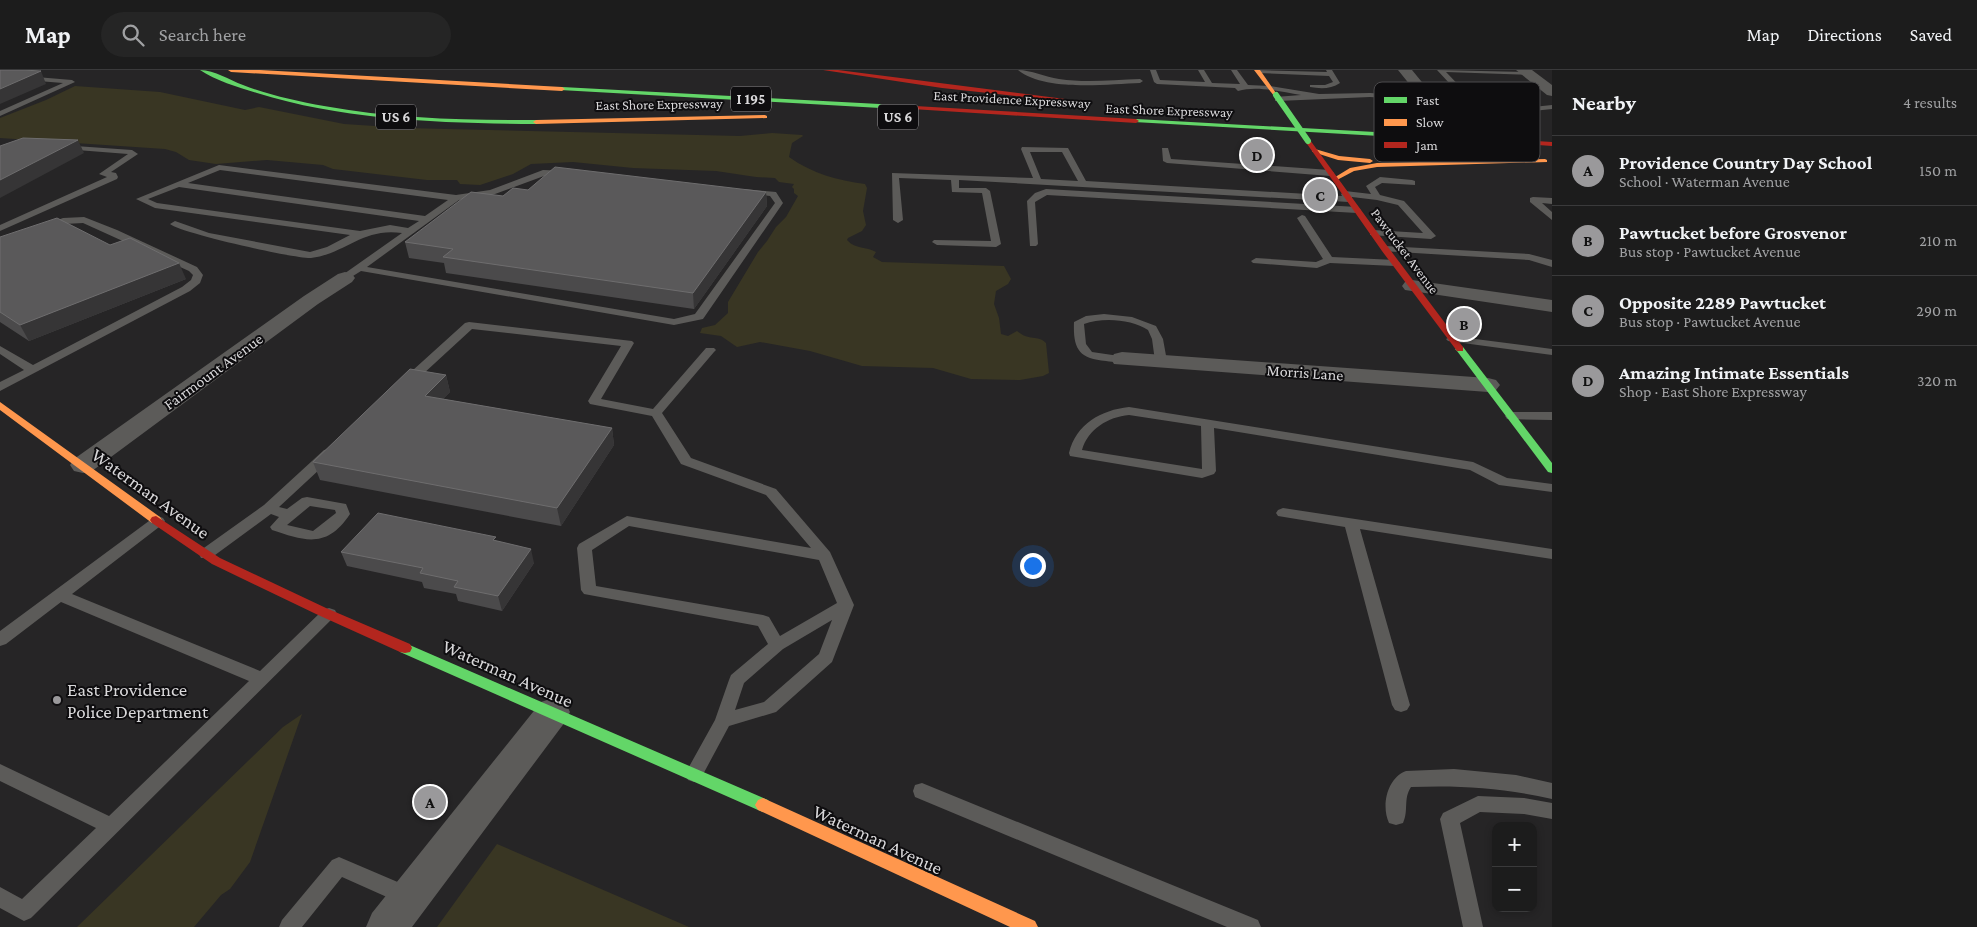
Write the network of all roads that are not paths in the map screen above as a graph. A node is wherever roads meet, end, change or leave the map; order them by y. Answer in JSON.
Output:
{"nodes":[{"id":1,"x":203,"y":70,"type":"edge"},
{"id":2,"x":231,"y":70,"type":"edge"},
{"id":3,"x":408,"y":70,"type":"edge"},
{"id":4,"x":826,"y":70,"type":"edge"},
{"id":5,"x":1021,"y":70,"type":"edge"},
{"id":6,"x":1153,"y":70,"type":"edge"},
{"id":7,"x":1405,"y":70,"type":"edge"},
{"id":8,"x":1442,"y":70,"type":"edge"},
{"id":9,"x":1258,"y":71,"type":"edge"},
{"id":10,"x":1288,"y":71,"type":"edge"},
{"id":11,"x":1331,"y":72,"type":"edge"},
{"id":12,"x":1526,"y":72,"type":"edge"},
{"id":13,"x":0,"y":76,"type":"edge"},
{"id":14,"x":1204,"y":76,"type":"edge"},
{"id":15,"x":1216,"y":76,"type":"dead end"},
{"id":16,"x":14,"y":77,"type":"junction"},
{"id":17,"x":1235,"y":77,"type":"edge"},
{"id":18,"x":583,"y":78,"type":"dead end"},
{"id":19,"x":1295,"y":79,"type":"dead end"},
{"id":20,"x":611,"y":81,"type":"junction"},
{"id":21,"x":1157,"y":82,"type":"junction"},
{"id":22,"x":1415,"y":82,"type":"edge"},
{"id":23,"x":1453,"y":82,"type":"edge"},
{"id":24,"x":1539,"y":82,"type":"edge"},
{"id":25,"x":0,"y":83,"type":"edge"},
{"id":26,"x":1540,"y":83,"type":"edge"},
{"id":27,"x":1193,"y":88,"type":"dead end"},
{"id":28,"x":1224,"y":90,"type":"dead end"},
{"id":29,"x":1273,"y":92,"type":"junction"},
{"id":30,"x":1552,"y":92,"type":"edge"},
{"id":31,"x":1374,"y":95,"type":"edge"},
{"id":32,"x":1319,"y":96,"type":"junction"},
{"id":33,"x":1070,"y":100,"type":"dead end"},
{"id":34,"x":1199,"y":113,"type":"dead end"},
{"id":35,"x":0,"y":114,"type":"edge"},
{"id":36,"x":1217,"y":114,"type":"junction"},
{"id":37,"x":857,"y":116,"type":"dead end"},
{"id":38,"x":778,"y":117,"type":"dead end"},
{"id":39,"x":1374,"y":123,"type":"edge"},
{"id":40,"x":1271,"y":128,"type":"junction"},
{"id":41,"x":1374,"y":134,"type":"edge"},
{"id":42,"x":57,"y":147,"type":"edge"},
{"id":43,"x":1165,"y":150,"type":"dead end"},
{"id":44,"x":1315,"y":151,"type":"junction"},
{"id":45,"x":1374,"y":161,"type":"edge"},
{"id":46,"x":1396,"y":162,"type":"edge"},
{"id":47,"x":1494,"y":162,"type":"edge"},
{"id":48,"x":1437,"y":163,"type":"junction"},
{"id":49,"x":582,"y":174,"type":"edge"},
{"id":50,"x":1333,"y":176,"type":"junction"},
{"id":51,"x":955,"y":178,"type":"junction"},
{"id":52,"x":1038,"y":181,"type":"junction"},
{"id":53,"x":1083,"y":183,"type":"junction"},
{"id":54,"x":1412,"y":183,"type":"dead end"},
{"id":55,"x":177,"y":184,"type":"junction"},
{"id":56,"x":735,"y":190,"type":"edge"},
{"id":57,"x":1347,"y":197,"type":"junction"},
{"id":58,"x":1377,"y":197,"type":"junction"},
{"id":59,"x":456,"y":198,"type":"junction"},
{"id":60,"x":1552,"y":201,"type":"edge"},
{"id":61,"x":1357,"y":210,"type":"junction"},
{"id":62,"x":1552,"y":217,"type":"edge"},
{"id":63,"x":1302,"y":218,"type":"dead end"},
{"id":64,"x":426,"y":219,"type":"junction"},
{"id":65,"x":898,"y":220,"type":"dead end"},
{"id":66,"x":175,"y":224,"type":"dead end"},
{"id":67,"x":0,"y":228,"type":"edge"},
{"id":68,"x":410,"y":230,"type":"junction"},
{"id":69,"x":36,"y":231,"type":"edge"},
{"id":70,"x":1373,"y":233,"type":"junction"},
{"id":71,"x":360,"y":234,"type":"junction"},
{"id":72,"x":937,"y":242,"type":"dead end"},
{"id":73,"x":1033,"y":244,"type":"dead end"},
{"id":74,"x":1385,"y":249,"type":"junction"},
{"id":75,"x":1329,"y":260,"type":"junction"},
{"id":76,"x":1256,"y":261,"type":"dead end"},
{"id":77,"x":1395,"y":263,"type":"junction"},
{"id":78,"x":1552,"y":264,"type":"edge"},
{"id":79,"x":352,"y":273,"type":"junction"},
{"id":80,"x":1412,"y":286,"type":"junction"},
{"id":81,"x":1552,"y":306,"type":"edge"},
{"id":82,"x":1452,"y":338,"type":"junction"},
{"id":83,"x":0,"y":349,"type":"edge"},
{"id":84,"x":710,"y":350,"type":"dead end"},
{"id":85,"x":1552,"y":352,"type":"edge"},
{"id":86,"x":1122,"y":358,"type":"joint"},
{"id":87,"x":1161,"y":361,"type":"junction"},
{"id":88,"x":32,"y":369,"type":"junction"},
{"id":89,"x":1488,"y":385,"type":"junction"},
{"id":90,"x":0,"y":387,"type":"edge"},
{"id":91,"x":398,"y":390,"type":"edge"},
{"id":92,"x":0,"y":405,"type":"edge"},
{"id":93,"x":656,"y":413,"type":"junction"},
{"id":94,"x":1512,"y":416,"type":"junction"},
{"id":95,"x":1552,"y":416,"type":"edge"},
{"id":96,"x":1207,"y":423,"type":"junction"},
{"id":97,"x":341,"y":442,"type":"edge"},
{"id":98,"x":83,"y":465,"type":"junction"},
{"id":99,"x":1552,"y":470,"type":"edge"},
{"id":100,"x":1552,"y":488,"type":"edge"},
{"id":101,"x":269,"y":508,"type":"junction"},
{"id":102,"x":1283,"y":513,"type":"dead end"},
{"id":103,"x":289,"y":515,"type":"dead end"},
{"id":104,"x":158,"y":521,"type":"junction"},
{"id":105,"x":1351,"y":524,"type":"junction"},
{"id":106,"x":206,"y":554,"type":"junction"},
{"id":107,"x":1552,"y":554,"type":"edge"},
{"id":108,"x":825,"y":556,"type":"junction"},
{"id":109,"x":59,"y":595,"type":"junction"},
{"id":110,"x":846,"y":605,"type":"junction"},
{"id":111,"x":328,"y":614,"type":"junction"},
{"id":112,"x":0,"y":640,"type":"edge"},
{"id":113,"x":777,"y":645,"type":"junction"},
{"id":114,"x":262,"y":679,"type":"junction"},
{"id":115,"x":1401,"y":705,"type":"dead end"},
{"id":116,"x":553,"y":712,"type":"junction"},
{"id":117,"x":723,"y":721,"type":"junction"},
{"id":118,"x":0,"y":772,"type":"edge"},
{"id":119,"x":694,"y":774,"type":"junction"},
{"id":120,"x":922,"y":790,"type":"dead end"},
{"id":121,"x":1552,"y":791,"type":"edge"},
{"id":122,"x":1552,"y":811,"type":"edge"},
{"id":123,"x":1396,"y":818,"type":"dead end"},
{"id":124,"x":111,"y":826,"type":"junction"},
{"id":125,"x":0,"y":897,"type":"edge"},
{"id":126,"x":410,"y":897,"type":"junction"},
{"id":127,"x":289,"y":927,"type":"edge"},
{"id":128,"x":387,"y":927,"type":"edge"},
{"id":129,"x":1028,"y":927,"type":"edge"},
{"id":130,"x":1251,"y":927,"type":"edge"},
{"id":131,"x":1473,"y":927,"type":"edge"}],
"edges":[{"from":1,"to":38,"type":"main road","name":"East Shore Expressway","number":"US 6"},
{"from":2,"to":40,"type":"main road","name":"East Providence Expressway","number":"I 195"},
{"from":3,"to":20,"type":"main road","name":"East Providence Expressway","number":"I 195"},
{"from":4,"to":33,"type":"main road"},
{"from":5,"to":21,"type":"lane"},
{"from":6,"to":21,"type":"lane"},
{"from":7,"to":22,"type":"street"},
{"from":8,"to":12,"type":"lane"},
{"from":8,"to":23,"type":"lane"},
{"from":9,"to":10,"type":"lane"},
{"from":9,"to":29,"type":"main road","name":"Pawtucket Avenue"},
{"from":10,"to":11,"type":"lane"},
{"from":10,"to":19,"type":"lane"},
{"from":11,"to":29,"type":"lane"},
{"from":12,"to":24,"type":"street"},
{"from":13,"to":16,"type":"lane"},
{"from":14,"to":15,"type":"lane"},
{"from":14,"to":17,"type":"lane"},
{"from":14,"to":21,"type":"lane"},
{"from":16,"to":25,"type":"lane"},
{"from":16,"to":35,"type":"lane"},
{"from":17,"to":28,"type":"lane"},
{"from":17,"to":29,"type":"lane"},
{"from":18,"to":20,"type":"main road"},
{"from":20,"to":36,"type":"main road","name":"East Providence Expressway","number":"I 195"},
{"from":21,"to":27,"type":"lane"},
{"from":26,"to":30,"type":"street"},
{"from":29,"to":32,"type":"lane"},
{"from":29,"to":32,"type":"lane"},
{"from":29,"to":44,"type":"main road","name":"Pawtucket Avenue","bridge":true},
{"from":31,"to":32,"type":"lane"},
{"from":34,"to":36,"type":"main road","name":"East Shore Expressway"},
{"from":36,"to":39,"type":"main road","name":"East Providence Expressway","number":"I 195"},
{"from":37,"to":40,"type":"main road","name":"East Shore Expressway","number":"US 6"},
{"from":40,"to":41,"type":"main road","name":"East Providence Expressway","number":"I 195"},
{"from":42,"to":67,"type":"lane"},
{"from":43,"to":50,"type":"lane"},
{"from":44,"to":45,"type":"main road"},
{"from":44,"to":50,"type":"main road","name":"Pawtucket Avenue"},
{"from":46,"to":48,"type":"main road"},
{"from":47,"to":48,"type":"main road"},
{"from":48,"to":50,"type":"main road"},
{"from":49,"to":59,"type":"lane"},
{"from":50,"to":57,"type":"main road","name":"Pawtucket Avenue"},
{"from":51,"to":52,"type":"lane"},
{"from":51,"to":65,"type":"lane"},
{"from":51,"to":72,"type":"lane"},
{"from":52,"to":53,"type":"lane"},
{"from":52,"to":53,"type":"lane"},
{"from":53,"to":57,"type":"lane"},
{"from":54,"to":58,"type":"lane"},
{"from":55,"to":59,"type":"lane"},
{"from":55,"to":64,"type":"lane"},
{"from":55,"to":71,"type":"lane"},
{"from":56,"to":79,"type":"lane"},
{"from":57,"to":58,"type":"lane"},
{"from":57,"to":61,"type":"main road","name":"Pawtucket Avenue"},
{"from":58,"to":70,"type":"lane"},
{"from":59,"to":64,"type":"lane"},
{"from":60,"to":62,"type":"lane"},
{"from":61,"to":70,"type":"main road","name":"Pawtucket Avenue"},
{"from":61,"to":73,"type":"lane"},
{"from":63,"to":75,"type":"lane"},
{"from":64,"to":68,"type":"lane"},
{"from":66,"to":71,"type":"lane"},
{"from":68,"to":71,"type":"lane"},
{"from":68,"to":79,"type":"lane"},
{"from":69,"to":88,"type":"lane"},
{"from":70,"to":74,"type":"main road","name":"Pawtucket Avenue"},
{"from":74,"to":77,"type":"main road","name":"Pawtucket Avenue"},
{"from":74,"to":78,"type":"lane"},
{"from":75,"to":76,"type":"lane"},
{"from":75,"to":77,"type":"lane"},
{"from":77,"to":80,"type":"main road","name":"Pawtucket Avenue"},
{"from":79,"to":98,"type":"street","name":"Fairmount Avenue"},
{"from":80,"to":81,"type":"street"},
{"from":80,"to":82,"type":"main road","name":"Pawtucket Avenue"},
{"from":82,"to":85,"type":"lane"},
{"from":82,"to":89,"type":"main road","name":"Pawtucket Avenue"},
{"from":83,"to":88,"type":"lane"},
{"from":84,"to":93,"type":"lane"},
{"from":86,"to":87,"type":"street","name":"Morris Lane"},
{"from":86,"to":87,"type":"lane"},
{"from":87,"to":89,"type":"street","name":"Morris Lane"},
{"from":88,"to":90,"type":"lane"},
{"from":89,"to":94,"type":"main road","name":"Pawtucket Avenue"},
{"from":91,"to":93,"type":"lane"},
{"from":92,"to":98,"type":"main road","name":"Waterman Avenue"},
{"from":93,"to":108,"type":"lane"},
{"from":94,"to":95,"type":"lane"},
{"from":94,"to":99,"type":"main road","name":"Pawtucket Avenue"},
{"from":96,"to":96,"type":"lane"},
{"from":96,"to":100,"type":"lane"},
{"from":97,"to":101,"type":"lane"},
{"from":98,"to":104,"type":"main road","name":"Waterman Avenue"},
{"from":101,"to":103,"type":"lane"},
{"from":101,"to":106,"type":"lane"},
{"from":102,"to":105,"type":"lane"},
{"from":104,"to":106,"type":"main road","name":"Waterman Avenue"},
{"from":104,"to":109,"type":"lane"},
{"from":105,"to":107,"type":"lane"},
{"from":105,"to":115,"type":"lane"},
{"from":106,"to":111,"type":"main road","name":"Waterman Avenue"},
{"from":108,"to":110,"type":"lane"},
{"from":108,"to":113,"type":"lane"},
{"from":109,"to":112,"type":"lane"},
{"from":109,"to":114,"type":"lane"},
{"from":110,"to":113,"type":"lane"},
{"from":110,"to":117,"type":"lane"},
{"from":111,"to":114,"type":"lane"},
{"from":111,"to":116,"type":"main road","name":"Waterman Avenue"},
{"from":113,"to":117,"type":"lane"},
{"from":114,"to":124,"type":"lane"},
{"from":116,"to":119,"type":"main road","name":"Waterman Avenue"},
{"from":116,"to":126,"type":"street"},
{"from":117,"to":119,"type":"lane"},
{"from":118,"to":124,"type":"lane"},
{"from":119,"to":129,"type":"main road","name":"Waterman Avenue"},
{"from":120,"to":130,"type":"lane"},
{"from":121,"to":123,"type":"lane"},
{"from":122,"to":131,"type":"lane"},
{"from":124,"to":125,"type":"lane"},
{"from":126,"to":127,"type":"lane"},
{"from":126,"to":128,"type":"street"}]}
